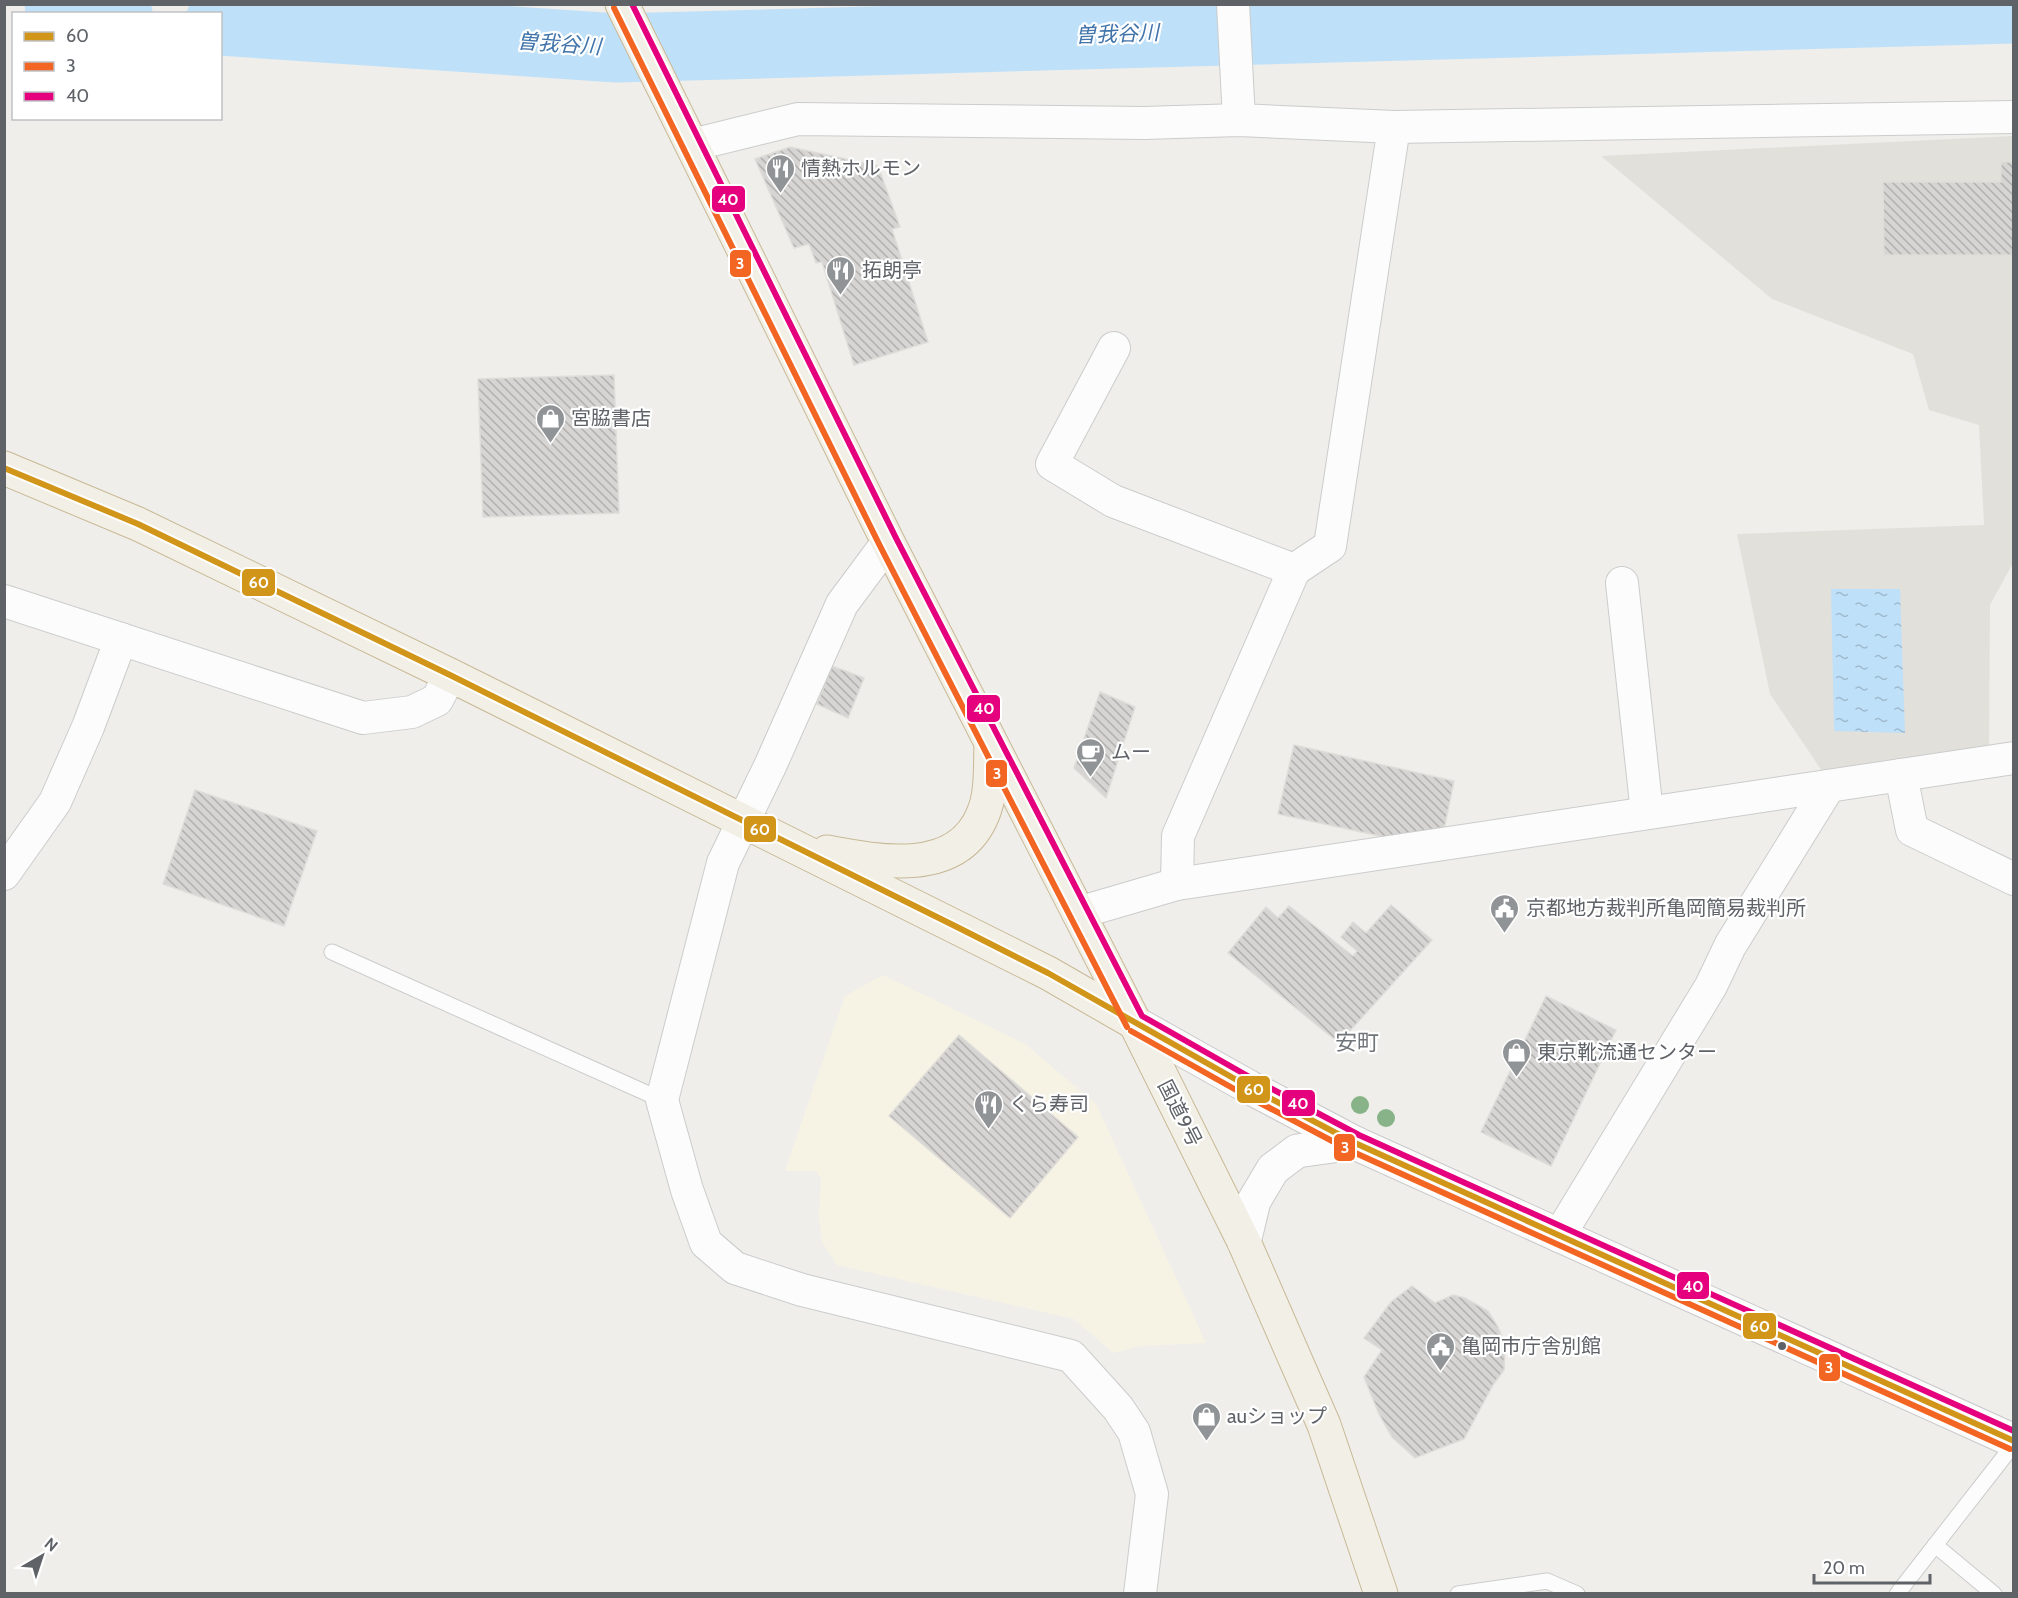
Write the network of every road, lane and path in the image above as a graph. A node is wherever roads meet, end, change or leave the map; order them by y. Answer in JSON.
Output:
{"nodes":[{"id":1,"x":622,"y":4,"type":"edge"},
{"id":2,"x":1233,"y":4,"type":"edge"},
{"id":3,"x":2013,"y":117,"type":"edge"},
{"id":4,"x":1239,"y":120,"type":"junction"},
{"id":5,"x":1394,"y":127,"type":"junction"},
{"id":6,"x":692,"y":145,"type":"junction"},
{"id":7,"x":1114,"y":348,"type":"dead end"},
{"id":8,"x":4,"y":468,"type":"edge"},
{"id":9,"x":888,"y":542,"type":"junction"},
{"id":10,"x":1294,"y":570,"type":"junction"},
{"id":11,"x":1623,"y":583,"type":"dead end"},
{"id":12,"x":4,"y":601,"type":"edge"},
{"id":13,"x":122,"y":639,"type":"junction"},
{"id":14,"x":450,"y":675,"type":"junction"},
{"id":15,"x":991,"y":742,"type":"junction"},
{"id":16,"x":2013,"y":758,"type":"edge"},
{"id":17,"x":1901,"y":775,"type":"junction"},
{"id":18,"x":1829,"y":786,"type":"junction"},
{"id":19,"x":1647,"y":813,"type":"junction"},
{"id":20,"x":744,"y":821,"type":"junction"},
{"id":21,"x":796,"y":846,"type":"junction"},
{"id":22,"x":4,"y":874,"type":"edge"},
{"id":23,"x":2013,"y":879,"type":"edge"},
{"id":24,"x":1177,"y":884,"type":"junction"},
{"id":25,"x":1078,"y":913,"type":"junction"},
{"id":26,"x":332,"y":952,"type":"dead end"},
{"id":27,"x":1135,"y":1023,"type":"junction"},
{"id":28,"x":662,"y":1100,"type":"junction"},
{"id":29,"x":1355,"y":1143,"type":"junction"},
{"id":30,"x":1559,"y":1236,"type":"junction"},
{"id":31,"x":1244,"y":1242,"type":"junction"},
{"id":32,"x":2013,"y":1442,"type":"edge"},
{"id":33,"x":1935,"y":1545,"type":"junction"},
{"id":34,"x":1140,"y":1593,"type":"edge"},
{"id":35,"x":1381,"y":1593,"type":"edge"},
{"id":36,"x":1458,"y":1593,"type":"edge"},
{"id":37,"x":1578,"y":1593,"type":"edge"},
{"id":38,"x":1897,"y":1593,"type":"edge"},
{"id":39,"x":1994,"y":1593,"type":"edge"}],
"edges":[{"from":1,"to":6,"type":"highway","name":"国道9号"},
{"from":2,"to":4,"type":"street"},
{"from":3,"to":5,"type":"street"},
{"from":4,"to":5,"type":"street"},
{"from":4,"to":6,"type":"street"},
{"from":5,"to":10,"type":"street"},
{"from":6,"to":9,"type":"highway","name":"国道9号"},
{"from":7,"to":10,"type":"street"},
{"from":8,"to":14,"type":"highway"},
{"from":9,"to":15,"type":"highway","name":"国道9号"},
{"from":9,"to":20,"type":"street"},
{"from":10,"to":24,"type":"street"},
{"from":11,"to":19,"type":"street"},
{"from":12,"to":13,"type":"street"},
{"from":13,"to":14,"type":"street"},
{"from":13,"to":22,"type":"street"},
{"from":14,"to":20,"type":"highway"},
{"from":15,"to":21,"type":"highway"},
{"from":15,"to":25,"type":"highway","name":"国道9号"},
{"from":16,"to":17,"type":"street"},
{"from":17,"to":18,"type":"street"},
{"from":17,"to":23,"type":"street"},
{"from":18,"to":19,"type":"street"},
{"from":18,"to":30,"type":"street"},
{"from":19,"to":24,"type":"street"},
{"from":20,"to":21,"type":"highway"},
{"from":20,"to":28,"type":"street"},
{"from":21,"to":27,"type":"highway"},
{"from":24,"to":25,"type":"street"},
{"from":25,"to":27,"type":"highway","name":"国道9号"},
{"from":26,"to":28,"type":"lane"},
{"from":27,"to":29,"type":"main road"},
{"from":27,"to":31,"type":"highway","name":"国道9号"},
{"from":28,"to":34,"type":"street"},
{"from":29,"to":30,"type":"main road"},
{"from":29,"to":31,"type":"main road"},
{"from":30,"to":32,"type":"main road"},
{"from":31,"to":35,"type":"highway","name":"国道9号"},
{"from":32,"to":33,"type":"lane"},
{"from":33,"to":38,"type":"lane"},
{"from":33,"to":39,"type":"lane"},
{"from":36,"to":37,"type":"lane"}]}
